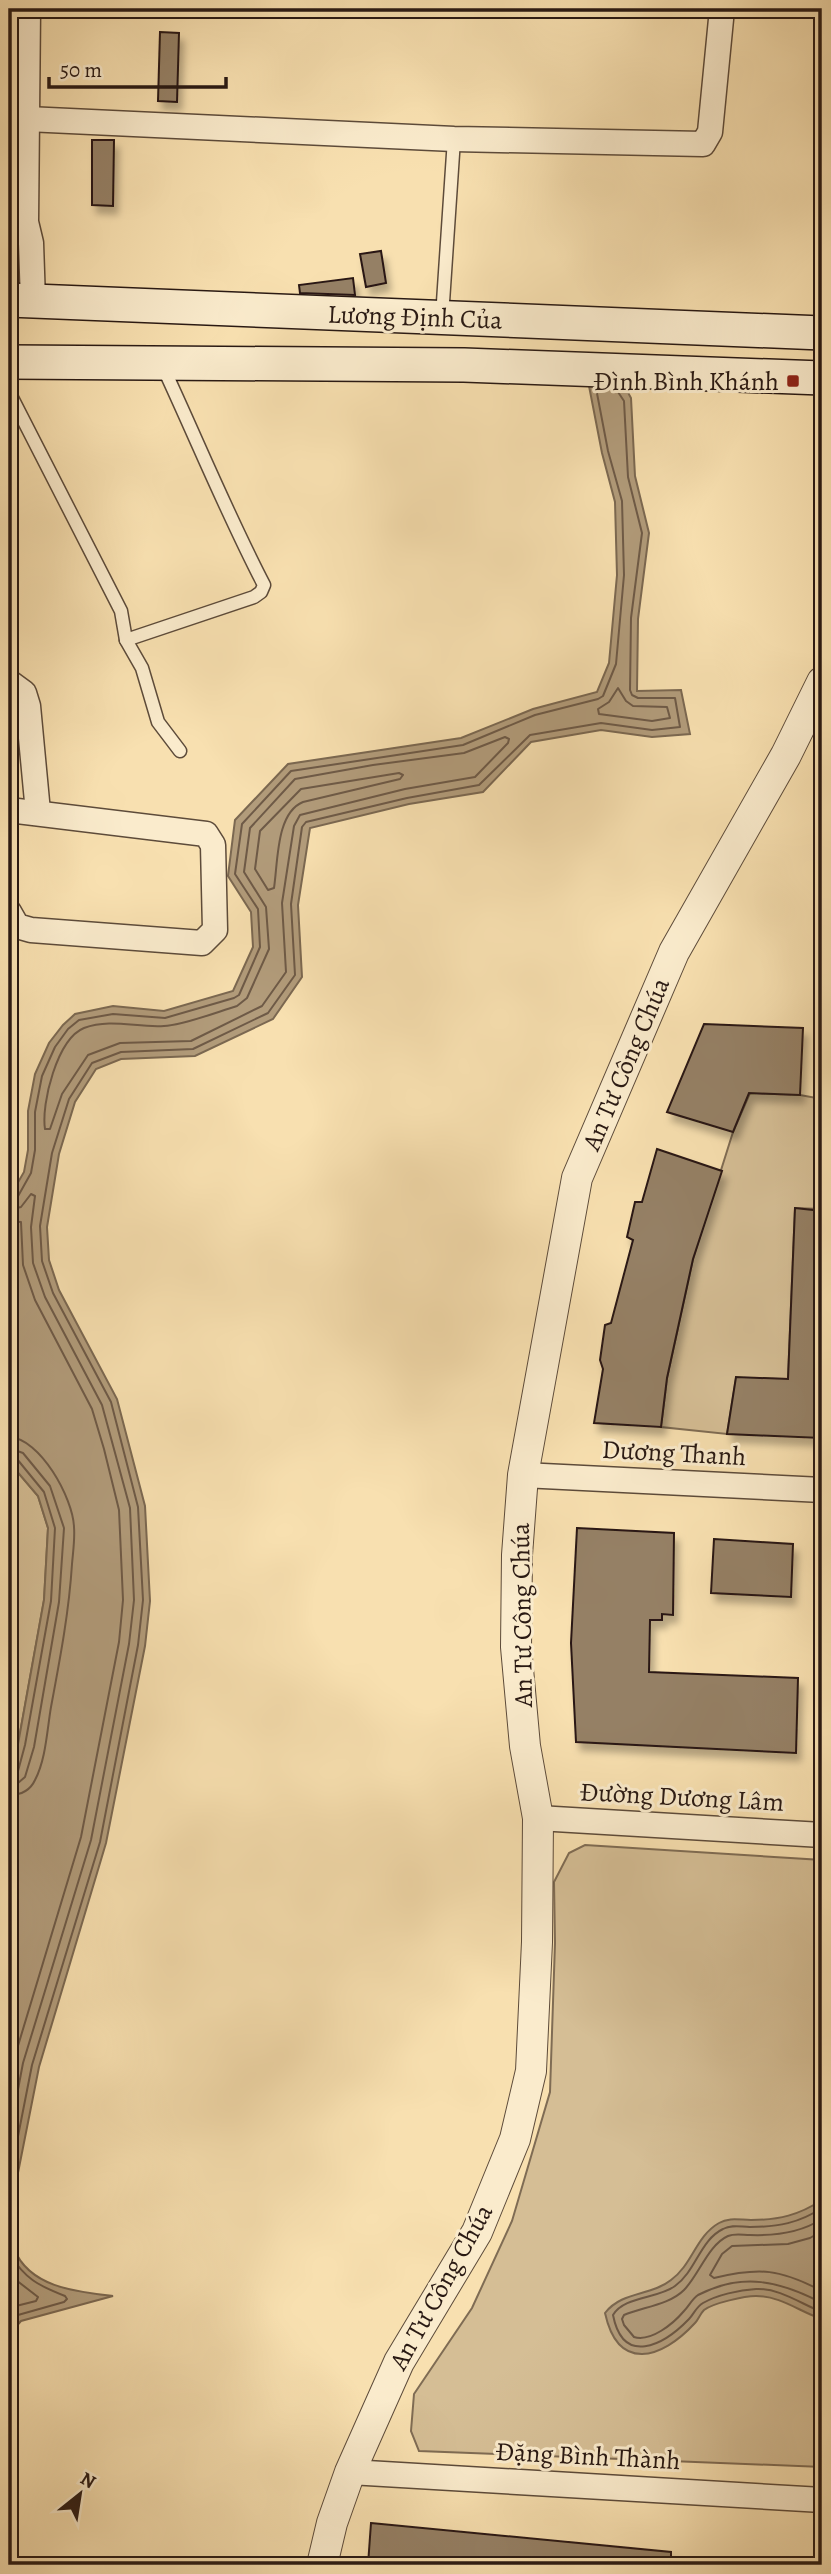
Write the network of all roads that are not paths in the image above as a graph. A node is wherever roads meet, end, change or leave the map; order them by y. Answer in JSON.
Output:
{"nodes":[{"id":1,"x":28,"y":9,"type":"edge"},
{"id":2,"x":722,"y":9,"type":"edge"},
{"id":3,"x":27,"y":119,"type":"junction"},
{"id":4,"x":454,"y":139,"type":"junction"},
{"id":5,"x":21,"y":300,"type":"edge"},
{"id":6,"x":442,"y":318,"type":"junction"},
{"id":7,"x":822,"y":333,"type":"edge"},
{"id":8,"x":9,"y":362,"type":"edge"},
{"id":9,"x":161,"y":363,"type":"junction"},
{"id":10,"x":822,"y":378,"type":"edge"},
{"id":11,"x":9,"y":393,"type":"edge"},
{"id":12,"x":126,"y":640,"type":"junction"},
{"id":13,"x":9,"y":682,"type":"edge"},
{"id":14,"x":822,"y":682,"type":"edge"},
{"id":15,"x":180,"y":751,"type":"dead end"},
{"id":16,"x":9,"y":810,"type":"edge"},
{"id":17,"x":38,"y":812,"type":"junction"},
{"id":18,"x":9,"y":912,"type":"edge"},
{"id":19,"x":523,"y":1475,"type":"junction"},
{"id":20,"x":822,"y":1490,"type":"edge"},
{"id":21,"x":538,"y":1818,"type":"junction"},
{"id":22,"x":822,"y":1835,"type":"edge"},
{"id":23,"x":350,"y":2472,"type":"junction"},
{"id":24,"x":822,"y":2500,"type":"edge"},
{"id":25,"x":322,"y":2565,"type":"edge"}],
"edges":[{"from":1,"to":3,"type":"street"},
{"from":2,"to":4,"type":"street"},
{"from":3,"to":4,"type":"street"},
{"from":3,"to":5,"type":"street"},
{"from":4,"to":6,"type":"lane"},
{"from":5,"to":6,"type":"main road","name":"Lương Định Của"},
{"from":6,"to":7,"type":"main road","name":"Lương Định Của"},
{"from":8,"to":9,"type":"main road","name":"Lương Định Của"},
{"from":9,"to":10,"type":"main road","name":"Lương Định Của"},
{"from":9,"to":12,"type":"lane"},
{"from":11,"to":12,"type":"lane"},
{"from":12,"to":15,"type":"lane"},
{"from":13,"to":17,"type":"street"},
{"from":14,"to":19,"type":"street","name":"An Tư Công Chúa"},
{"from":16,"to":17,"type":"street"},
{"from":17,"to":18,"type":"street"},
{"from":19,"to":20,"type":"street","name":"Dương Thanh"},
{"from":19,"to":21,"type":"street","name":"An Tư Công Chúa"},
{"from":21,"to":22,"type":"street","name":"Đường Dương Lâm"},
{"from":21,"to":23,"type":"street","name":"An Tư Công Chúa"},
{"from":23,"to":24,"type":"street","name":"Đặng Bình Thành"},
{"from":23,"to":25,"type":"street","name":"An Tư Công Chúa"}]}
